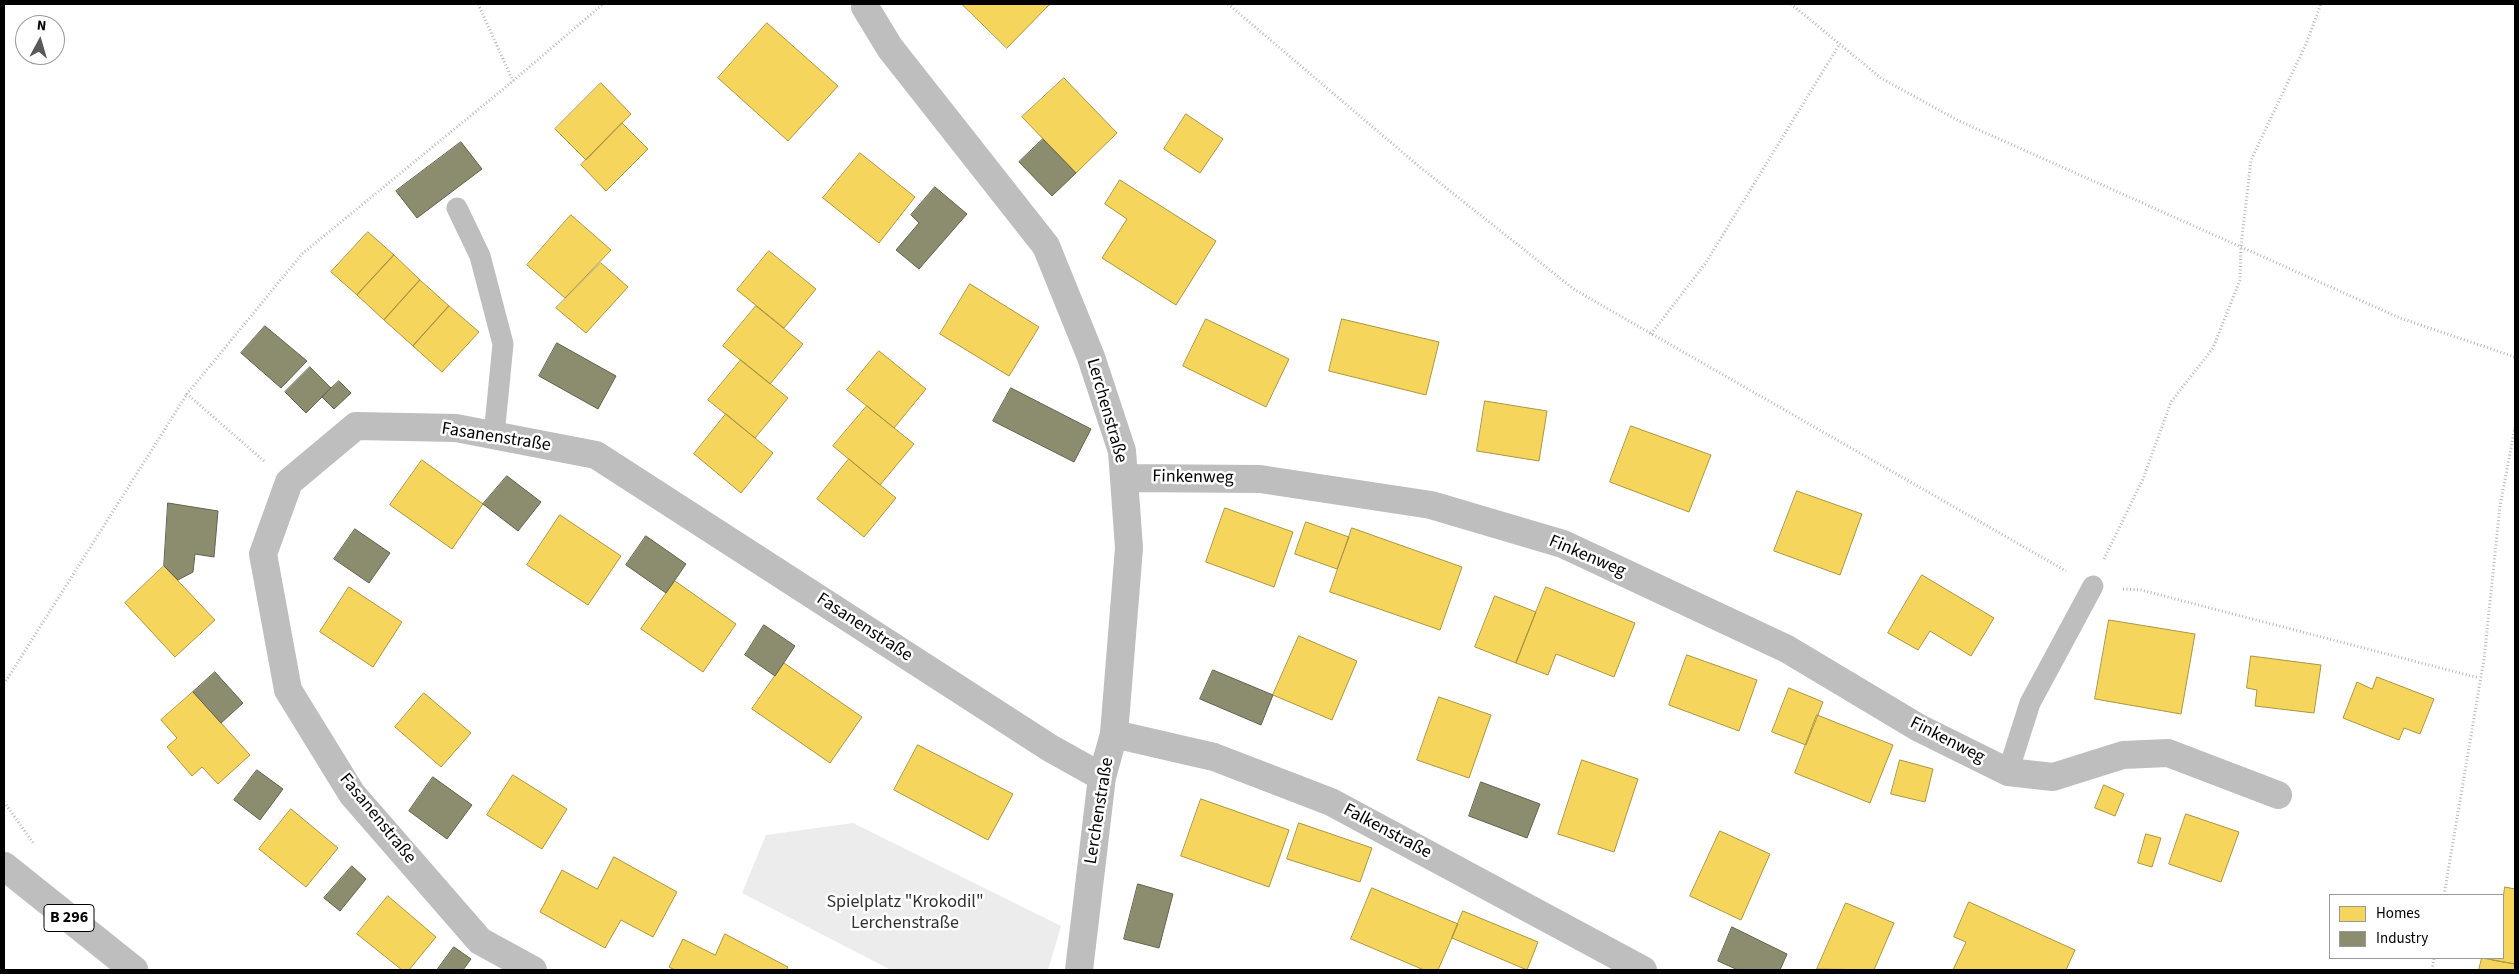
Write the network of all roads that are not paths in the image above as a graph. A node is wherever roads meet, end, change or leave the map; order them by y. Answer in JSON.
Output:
{"nodes":[{"id":1,"x":865,"y":7,"type":"dead end"},
{"id":2,"x":458,"y":208,"type":"dead end"},
{"id":3,"x":494,"y":436,"type":"junction"},
{"id":4,"x":1125,"y":478,"type":"junction"},
{"id":5,"x":2093,"y":586,"type":"road end"},
{"id":6,"x":1114,"y":734,"type":"junction"},
{"id":7,"x":2008,"y":772,"type":"junction"},
{"id":8,"x":1102,"y":777,"type":"junction"},
{"id":9,"x":2278,"y":795,"type":"dead end"},
{"id":10,"x":4,"y":866,"type":"edge"},
{"id":11,"x":134,"y":970,"type":"edge"},
{"id":12,"x":533,"y":970,"type":"edge"},
{"id":13,"x":1079,"y":970,"type":"edge"},
{"id":14,"x":1643,"y":970,"type":"edge"}],
"edges":[{"from":1,"to":4,"type":"street","name":"Lerchenstraße"},
{"from":2,"to":3,"type":"lane"},
{"from":3,"to":8,"type":"street","name":"Fasanenstraße"},
{"from":3,"to":12,"type":"street","name":"Fasanenstraße"},
{"from":4,"to":6,"type":"street","name":"Lerchenstraße"},
{"from":4,"to":7,"type":"street","name":"Finkenweg"},
{"from":5,"to":7,"type":"lane","name":"Finkenweg"},
{"from":6,"to":8,"type":"street","name":"Lerchenstraße"},
{"from":6,"to":14,"type":"street","name":"Falkenstraße"},
{"from":7,"to":9,"type":"street","name":"Finkenweg"},
{"from":8,"to":13,"type":"street","name":"Lerchenstraße"},
{"from":10,"to":11,"type":"street","number":"B 296"}]}
